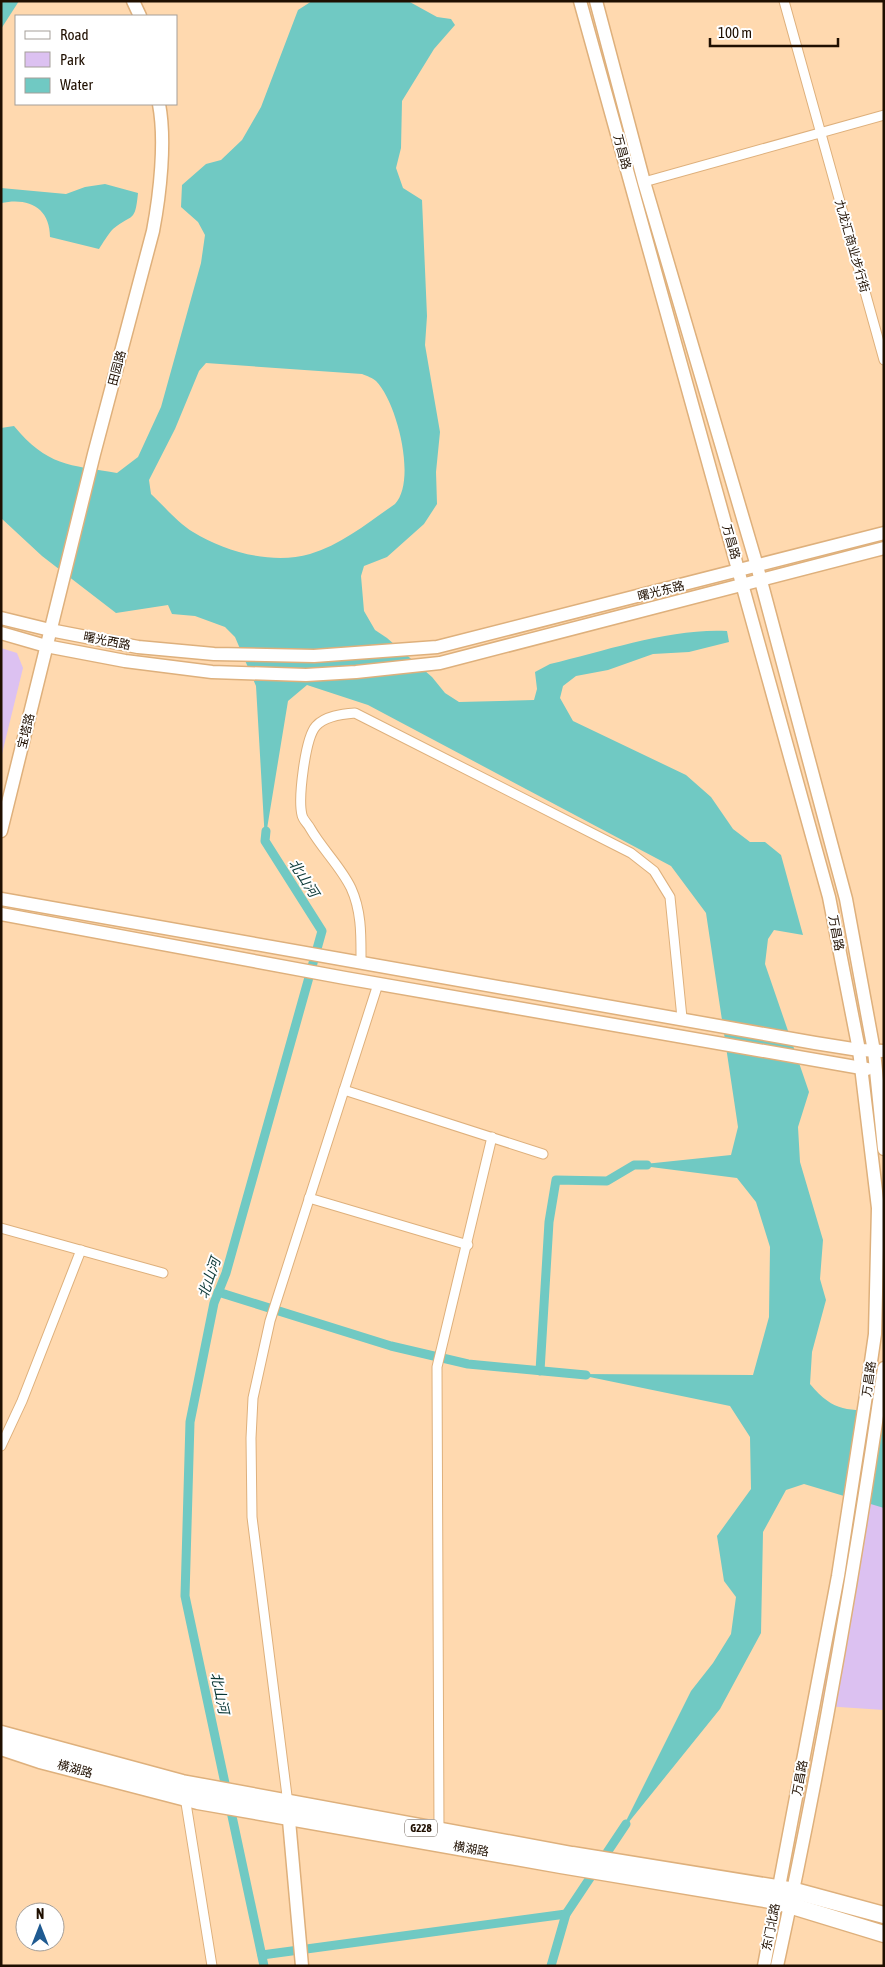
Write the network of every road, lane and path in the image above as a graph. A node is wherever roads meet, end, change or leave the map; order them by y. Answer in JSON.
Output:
{"nodes":[{"id":1,"x":133,"y":1,"type":"edge"},
{"id":2,"x":580,"y":1,"type":"edge"},
{"id":3,"x":596,"y":1,"type":"edge"},
{"id":4,"x":784,"y":1,"type":"edge"},
{"id":5,"x":140,"y":15,"type":"edge"},
{"id":6,"x":159,"y":105,"type":"edge"},
{"id":7,"x":884,"y":115,"type":"edge"},
{"id":8,"x":821,"y":133,"type":"junction"},
{"id":9,"x":644,"y":182,"type":"junction"},
{"id":10,"x":884,"y":360,"type":"edge"},
{"id":11,"x":884,"y":533,"type":"edge"},
{"id":12,"x":884,"y":548,"type":"edge"},
{"id":13,"x":757,"y":566,"type":"junction"},
{"id":14,"x":739,"y":572,"type":"junction"},
{"id":15,"x":761,"y":581,"type":"junction"},
{"id":16,"x":743,"y":586,"type":"junction"},
{"id":17,"x":1,"y":618,"type":"edge"},
{"id":18,"x":50,"y":630,"type":"junction"},
{"id":19,"x":1,"y":633,"type":"edge"},
{"id":20,"x":46,"y":646,"type":"junction"},
{"id":21,"x":214,"y":654,"type":"joint"},
{"id":22,"x":212,"y":672,"type":"joint"},
{"id":23,"x":1,"y":831,"type":"edge"},
{"id":24,"x":1,"y":899,"type":"edge"},
{"id":25,"x":1,"y":914,"type":"edge"},
{"id":26,"x":361,"y":963,"type":"junction"},
{"id":27,"x":378,"y":984,"type":"junction"},
{"id":28,"x":682,"y":1018,"type":"junction"},
{"id":29,"x":859,"y":1050,"type":"junction"},
{"id":30,"x":879,"y":1051,"type":"edge"},
{"id":31,"x":860,"y":1068,"type":"junction"},
{"id":32,"x":880,"y":1070,"type":"edge"},
{"id":33,"x":344,"y":1090,"type":"junction"},
{"id":34,"x":492,"y":1137,"type":"junction"},
{"id":35,"x":884,"y":1148,"type":"edge"},
{"id":36,"x":544,"y":1154,"type":"dead end"},
{"id":37,"x":310,"y":1198,"type":"junction"},
{"id":38,"x":1,"y":1228,"type":"edge"},
{"id":39,"x":468,"y":1245,"type":"junction"},
{"id":40,"x":81,"y":1250,"type":"junction"},
{"id":41,"x":163,"y":1273,"type":"dead end"},
{"id":42,"x":883,"y":1374,"type":"edge"},
{"id":43,"x":1,"y":1446,"type":"edge"},
{"id":44,"x":1,"y":1734,"type":"edge"},
{"id":45,"x":1,"y":1747,"type":"edge"},
{"id":46,"x":188,"y":1794,"type":"junction"},
{"id":47,"x":268,"y":1807,"type":"junction"},
{"id":48,"x":288,"y":1811,"type":"junction"},
{"id":49,"x":439,"y":1831,"type":"junction"},
{"id":50,"x":566,"y":1860,"type":"junction"},
{"id":51,"x":785,"y":1896,"type":"junction"},
{"id":52,"x":884,"y":1915,"type":"edge"},
{"id":53,"x":884,"y":1934,"type":"edge"},
{"id":54,"x":212,"y":1966,"type":"edge"},
{"id":55,"x":302,"y":1966,"type":"edge"},
{"id":56,"x":764,"y":1966,"type":"edge"},
{"id":57,"x":777,"y":1966,"type":"edge"}],
"edges":[{"from":1,"to":5,"type":"main road"},
{"from":2,"to":14,"type":"main road","name":"万昌路"},
{"from":3,"to":9,"type":"main road","name":"万昌路"},
{"from":4,"to":8,"type":"street","name":"九龙汇商业步行街"},
{"from":6,"to":18,"type":"main road","name":"田园路"},
{"from":7,"to":8,"type":"street"},
{"from":8,"to":9,"type":"street"},
{"from":8,"to":10,"type":"street","name":"九龙汇商业步行街"},
{"from":9,"to":13,"type":"main road","name":"万昌路"},
{"from":11,"to":13,"type":"main road","name":"曙光东路"},
{"from":12,"to":15,"type":"main road","name":"曙光东路"},
{"from":13,"to":14,"type":"main road","name":"曙光东路"},
{"from":13,"to":15,"type":"main road","name":"万昌路"},
{"from":14,"to":16,"type":"main road","name":"万昌路"},
{"from":14,"to":21,"type":"main road","name":"曙光东路"},
{"from":15,"to":16,"type":"main road","name":"曙光东路"},
{"from":15,"to":30,"type":"main road","name":"万昌路"},
{"from":16,"to":22,"type":"main road","name":"曙光东路"},
{"from":16,"to":29,"type":"main road","name":"万昌路"},
{"from":17,"to":18,"type":"main road","name":"曙光西路"},
{"from":18,"to":20,"type":"main road","name":"宝塔路"},
{"from":18,"to":21,"type":"main road","name":"曙光西路"},
{"from":19,"to":20,"type":"main road","name":"曙光西路"},
{"from":20,"to":22,"type":"main road","name":"曙光西路"},
{"from":20,"to":23,"type":"main road","name":"宝塔路"},
{"from":24,"to":26,"type":"main road"},
{"from":25,"to":27,"type":"main road"},
{"from":26,"to":28,"type":"main road"},
{"from":26,"to":28,"type":"street"},
{"from":27,"to":31,"type":"main road"},
{"from":27,"to":33,"type":"street"},
{"from":28,"to":29,"type":"main road"},
{"from":29,"to":30,"type":"main road"},
{"from":29,"to":31,"type":"main road","name":"万昌路"},
{"from":30,"to":32,"type":"main road","name":"万昌路"},
{"from":31,"to":32,"type":"main road"},
{"from":31,"to":51,"type":"main road","name":"万昌路"},
{"from":32,"to":35,"type":"main road","name":"万昌路"},
{"from":33,"to":34,"type":"street"},
{"from":33,"to":37,"type":"street"},
{"from":34,"to":36,"type":"street"},
{"from":34,"to":39,"type":"street"},
{"from":37,"to":39,"type":"street"},
{"from":37,"to":48,"type":"street"},
{"from":38,"to":40,"type":"street"},
{"from":39,"to":49,"type":"street"},
{"from":40,"to":41,"type":"street"},
{"from":40,"to":43,"type":"street"},
{"from":42,"to":51,"type":"main road","name":"万昌路"},
{"from":44,"to":46,"type":"highway","name":"横湖路","number":"G228"},
{"from":45,"to":46,"type":"highway","name":"横湖路","number":"G228"},
{"from":46,"to":47,"type":"highway","name":"横湖路","number":"G228"},
{"from":46,"to":47,"type":"highway","name":"横湖路","number":"G228"},
{"from":46,"to":54,"type":"street"},
{"from":47,"to":48,"type":"highway","name":"横湖路","number":"G228"},
{"from":48,"to":49,"type":"highway","name":"横湖路","number":"G228"},
{"from":48,"to":50,"type":"highway","name":"横湖路","number":"G228"},
{"from":48,"to":55,"type":"main road"},
{"from":49,"to":50,"type":"highway","name":"横湖路","number":"G228"},
{"from":50,"to":51,"type":"highway","name":"横湖路","number":"G228"},
{"from":51,"to":52,"type":"highway","name":"横湖路","number":"G228"},
{"from":51,"to":53,"type":"highway","name":"横湖路","number":"G228"},
{"from":51,"to":56,"type":"main road","name":"东门北路"},
{"from":51,"to":57,"type":"main road","name":"东门北路"}]}
